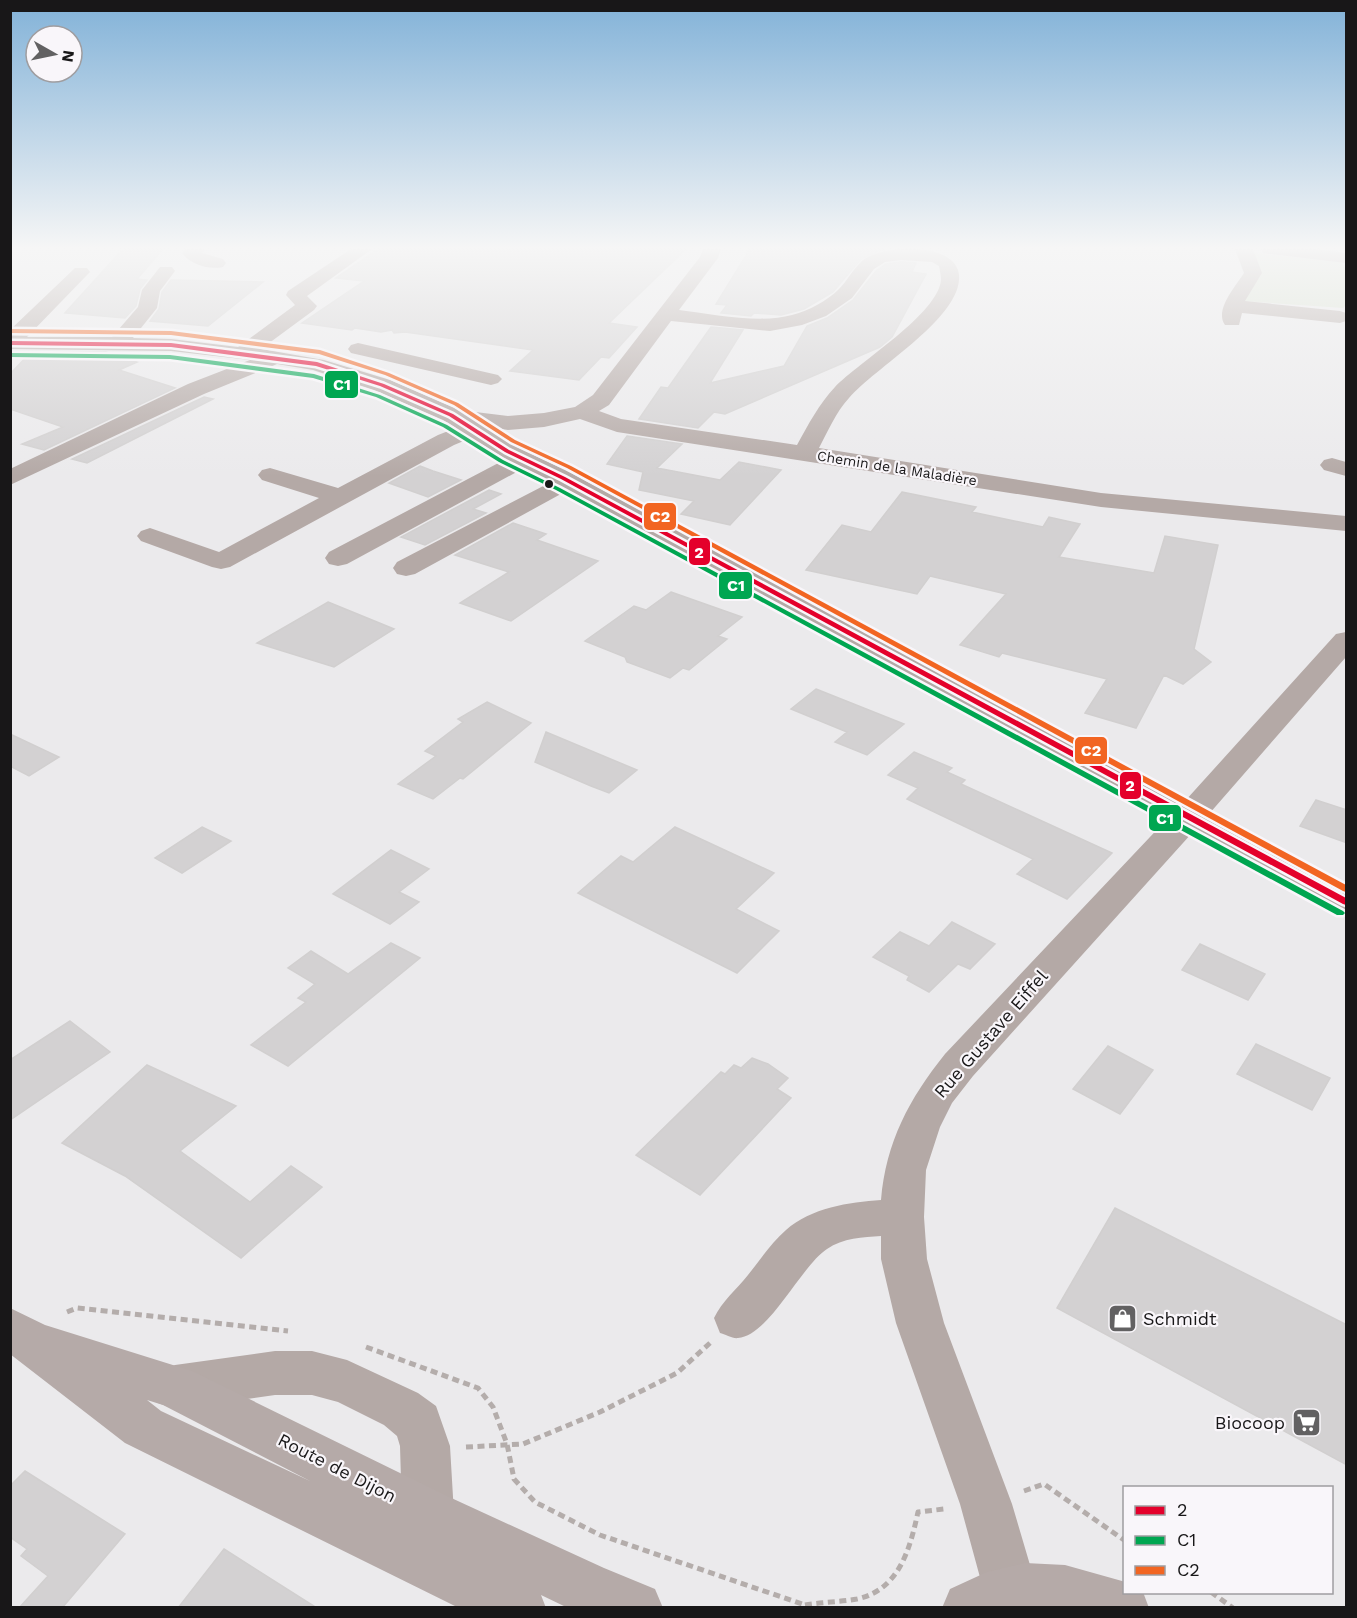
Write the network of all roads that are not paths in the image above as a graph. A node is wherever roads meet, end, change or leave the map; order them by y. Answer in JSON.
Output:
{"nodes":[{"id":1,"x":28,"y":325,"type":"edge"},
{"id":2,"x":133,"y":325,"type":"edge"},
{"id":3,"x":281,"y":325,"type":"edge"},
{"id":4,"x":659,"y":325,"type":"edge"},
{"id":5,"x":920,"y":325,"type":"edge"},
{"id":6,"x":10,"y":342,"type":"edge"},
{"id":7,"x":52,"y":342,"type":"junction"},
{"id":8,"x":118,"y":343,"type":"junction"},
{"id":9,"x":357,"y":349,"type":"dead end"},
{"id":10,"x":243,"y":352,"type":"junction"},
{"id":11,"x":274,"y":357,"type":"junction"},
{"id":12,"x":10,"y":358,"type":"edge"},
{"id":13,"x":429,"y":365,"type":"junction"},
{"id":14,"x":491,"y":379,"type":"dead end"},
{"id":15,"x":382,"y":386,"type":"junction"},
{"id":16,"x":582,"y":412,"type":"junction"},
{"id":17,"x":452,"y":415,"type":"junction"},
{"id":18,"x":474,"y":429,"type":"junction"},
{"id":19,"x":805,"y":453,"type":"junction"},
{"id":20,"x":524,"y":459,"type":"junction"},
{"id":21,"x":270,"y":475,"type":"dead end"},
{"id":22,"x":10,"y":478,"type":"edge"},
{"id":23,"x":572,"y":483,"type":"junction"},
{"id":24,"x":339,"y":497,"type":"junction"},
{"id":25,"x":1347,"y":523,"type":"edge"},
{"id":26,"x":150,"y":536,"type":"dead end"},
{"id":27,"x":338,"y":558,"type":"dead end"},
{"id":28,"x":406,"y":568,"type":"dead end"},
{"id":29,"x":1347,"y":640,"type":"edge"},
{"id":30,"x":1189,"y":816,"type":"junction"},
{"id":31,"x":1347,"y":902,"type":"edge"},
{"id":32,"x":902,"y":1217,"type":"junction"},
{"id":33,"x":737,"y":1318,"type":"road end"},
{"id":34,"x":21,"y":1336,"type":"edge"},
{"id":35,"x":175,"y":1387,"type":"junction"},
{"id":36,"x":428,"y":1514,"type":"junction"},
{"id":37,"x":990,"y":1600,"type":"edge"},
{"id":38,"x":519,"y":1608,"type":"edge"},
{"id":39,"x":636,"y":1608,"type":"edge"},
{"id":40,"x":1122,"y":1608,"type":"edge"}],
"edges":[{"from":1,"to":6,"type":"street"},
{"from":2,"to":8,"type":"street"},
{"from":3,"to":10,"type":"street"},
{"from":4,"to":16,"type":"street"},
{"from":5,"to":19,"type":"street"},
{"from":6,"to":7,"type":"street"},
{"from":7,"to":8,"type":"street"},
{"from":7,"to":12,"type":"street"},
{"from":8,"to":10,"type":"street"},
{"from":9,"to":13,"type":"street"},
{"from":10,"to":11,"type":"street"},
{"from":11,"to":15,"type":"street"},
{"from":11,"to":22,"type":"street"},
{"from":13,"to":14,"type":"street"},
{"from":13,"to":15,"type":"street"},
{"from":15,"to":17,"type":"street"},
{"from":16,"to":17,"type":"street"},
{"from":16,"to":19,"type":"street","name":"Chemin de la Maladière"},
{"from":17,"to":18,"type":"street"},
{"from":18,"to":20,"type":"street"},
{"from":18,"to":24,"type":"street"},
{"from":19,"to":25,"type":"street","name":"Chemin de la Maladière"},
{"from":20,"to":23,"type":"street"},
{"from":20,"to":27,"type":"street"},
{"from":21,"to":24,"type":"street"},
{"from":23,"to":28,"type":"street"},
{"from":23,"to":30,"type":"street"},
{"from":24,"to":26,"type":"street"},
{"from":29,"to":30,"type":"street","name":"Rue Gustave Eiffel"},
{"from":30,"to":31,"type":"street"},
{"from":30,"to":32,"type":"street","name":"Rue Gustave Eiffel"},
{"from":32,"to":33,"type":"street"},
{"from":32,"to":37,"type":"street","name":"Rue Gustave Eiffel"},
{"from":34,"to":35,"type":"main road","name":"Route de Dijon"},
{"from":34,"to":38,"type":"main road","name":"Route de Dijon"},
{"from":35,"to":36,"type":"main road","name":"Route de Dijon"},
{"from":35,"to":36,"type":"street"},
{"from":36,"to":39,"type":"main road","name":"Route de Dijon"},
{"from":37,"to":40,"type":"main road"}]}
